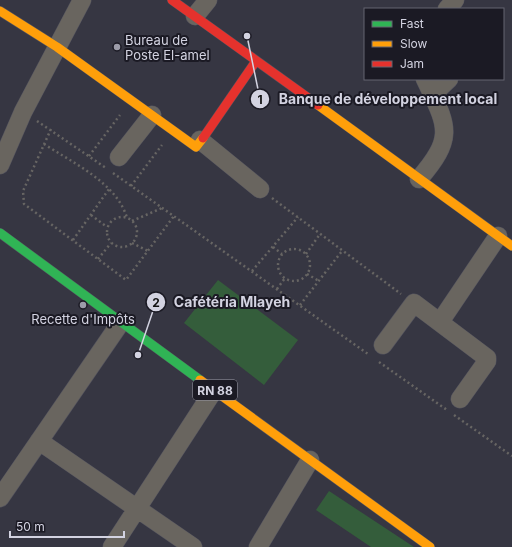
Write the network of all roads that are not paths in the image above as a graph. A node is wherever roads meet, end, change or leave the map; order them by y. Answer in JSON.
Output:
{"nodes":[{"id":1,"x":82,"y":0,"type":"edge"},
{"id":2,"x":172,"y":0,"type":"edge"},
{"id":3,"x":208,"y":0,"type":"edge"},
{"id":4,"x":455,"y":0,"type":"edge"},
{"id":5,"x":448,"y":8,"type":"edge"},
{"id":6,"x":0,"y":11,"type":"edge"},
{"id":7,"x":195,"y":16,"type":"junction"},
{"id":8,"x":57,"y":47,"type":"junction"},
{"id":9,"x":256,"y":61,"type":"junction"},
{"id":10,"x":447,"y":80,"type":"edge"},
{"id":11,"x":428,"y":87,"type":"edge"},
{"id":12,"x":152,"y":115,"type":"junction"},
{"id":13,"x":200,"y":140,"type":"junction"},
{"id":14,"x":119,"y":157,"type":"dead end"},
{"id":15,"x":0,"y":165,"type":"edge"},
{"id":16,"x":419,"y":180,"type":"junction"},
{"id":17,"x":260,"y":189,"type":"road end"},
{"id":18,"x":0,"y":233,"type":"edge"},
{"id":19,"x":498,"y":236,"type":"junction"},
{"id":20,"x":512,"y":246,"type":"edge"},
{"id":21,"x":121,"y":322,"type":"junction"},
{"id":22,"x":440,"y":322,"type":"junction"},
{"id":23,"x":377,"y":354,"type":"road end"},
{"id":24,"x":214,"y":390,"type":"junction"},
{"id":25,"x":460,"y":399,"type":"dead end"},
{"id":26,"x":39,"y":441,"type":"junction"},
{"id":27,"x":310,"y":460,"type":"junction"},
{"id":28,"x":0,"y":498,"type":"edge"},
{"id":29,"x":137,"y":508,"type":"junction"},
{"id":30,"x":112,"y":547,"type":"edge"},
{"id":31,"x":193,"y":547,"type":"edge"},
{"id":32,"x":258,"y":547,"type":"edge"},
{"id":33,"x":430,"y":547,"type":"edge"}],
"edges":[{"from":1,"to":8,"type":"street"},
{"from":2,"to":7,"type":"street"},
{"from":3,"to":7,"type":"street"},
{"from":4,"to":5,"type":"street"},
{"from":6,"to":8,"type":"street"},
{"from":7,"to":9,"type":"street"},
{"from":8,"to":12,"type":"street"},
{"from":8,"to":15,"type":"street"},
{"from":9,"to":13,"type":"street"},
{"from":9,"to":16,"type":"street"},
{"from":10,"to":11,"type":"street"},
{"from":11,"to":16,"type":"street"},
{"from":12,"to":13,"type":"street"},
{"from":12,"to":14,"type":"street"},
{"from":13,"to":17,"type":"street"},
{"from":16,"to":19,"type":"street"},
{"from":18,"to":21,"type":"street","number":"RN 88"},
{"from":19,"to":20,"type":"street"},
{"from":19,"to":22,"type":"street"},
{"from":21,"to":24,"type":"street","number":"RN 88"},
{"from":21,"to":26,"type":"street"},
{"from":22,"to":23,"type":"street"},
{"from":22,"to":25,"type":"street"},
{"from":24,"to":27,"type":"street","number":"RN 88"},
{"from":24,"to":29,"type":"street"},
{"from":26,"to":28,"type":"street"},
{"from":26,"to":29,"type":"street"},
{"from":27,"to":32,"type":"street"},
{"from":27,"to":33,"type":"street","number":"RN 88"},
{"from":29,"to":30,"type":"street"},
{"from":29,"to":31,"type":"street"}]}
